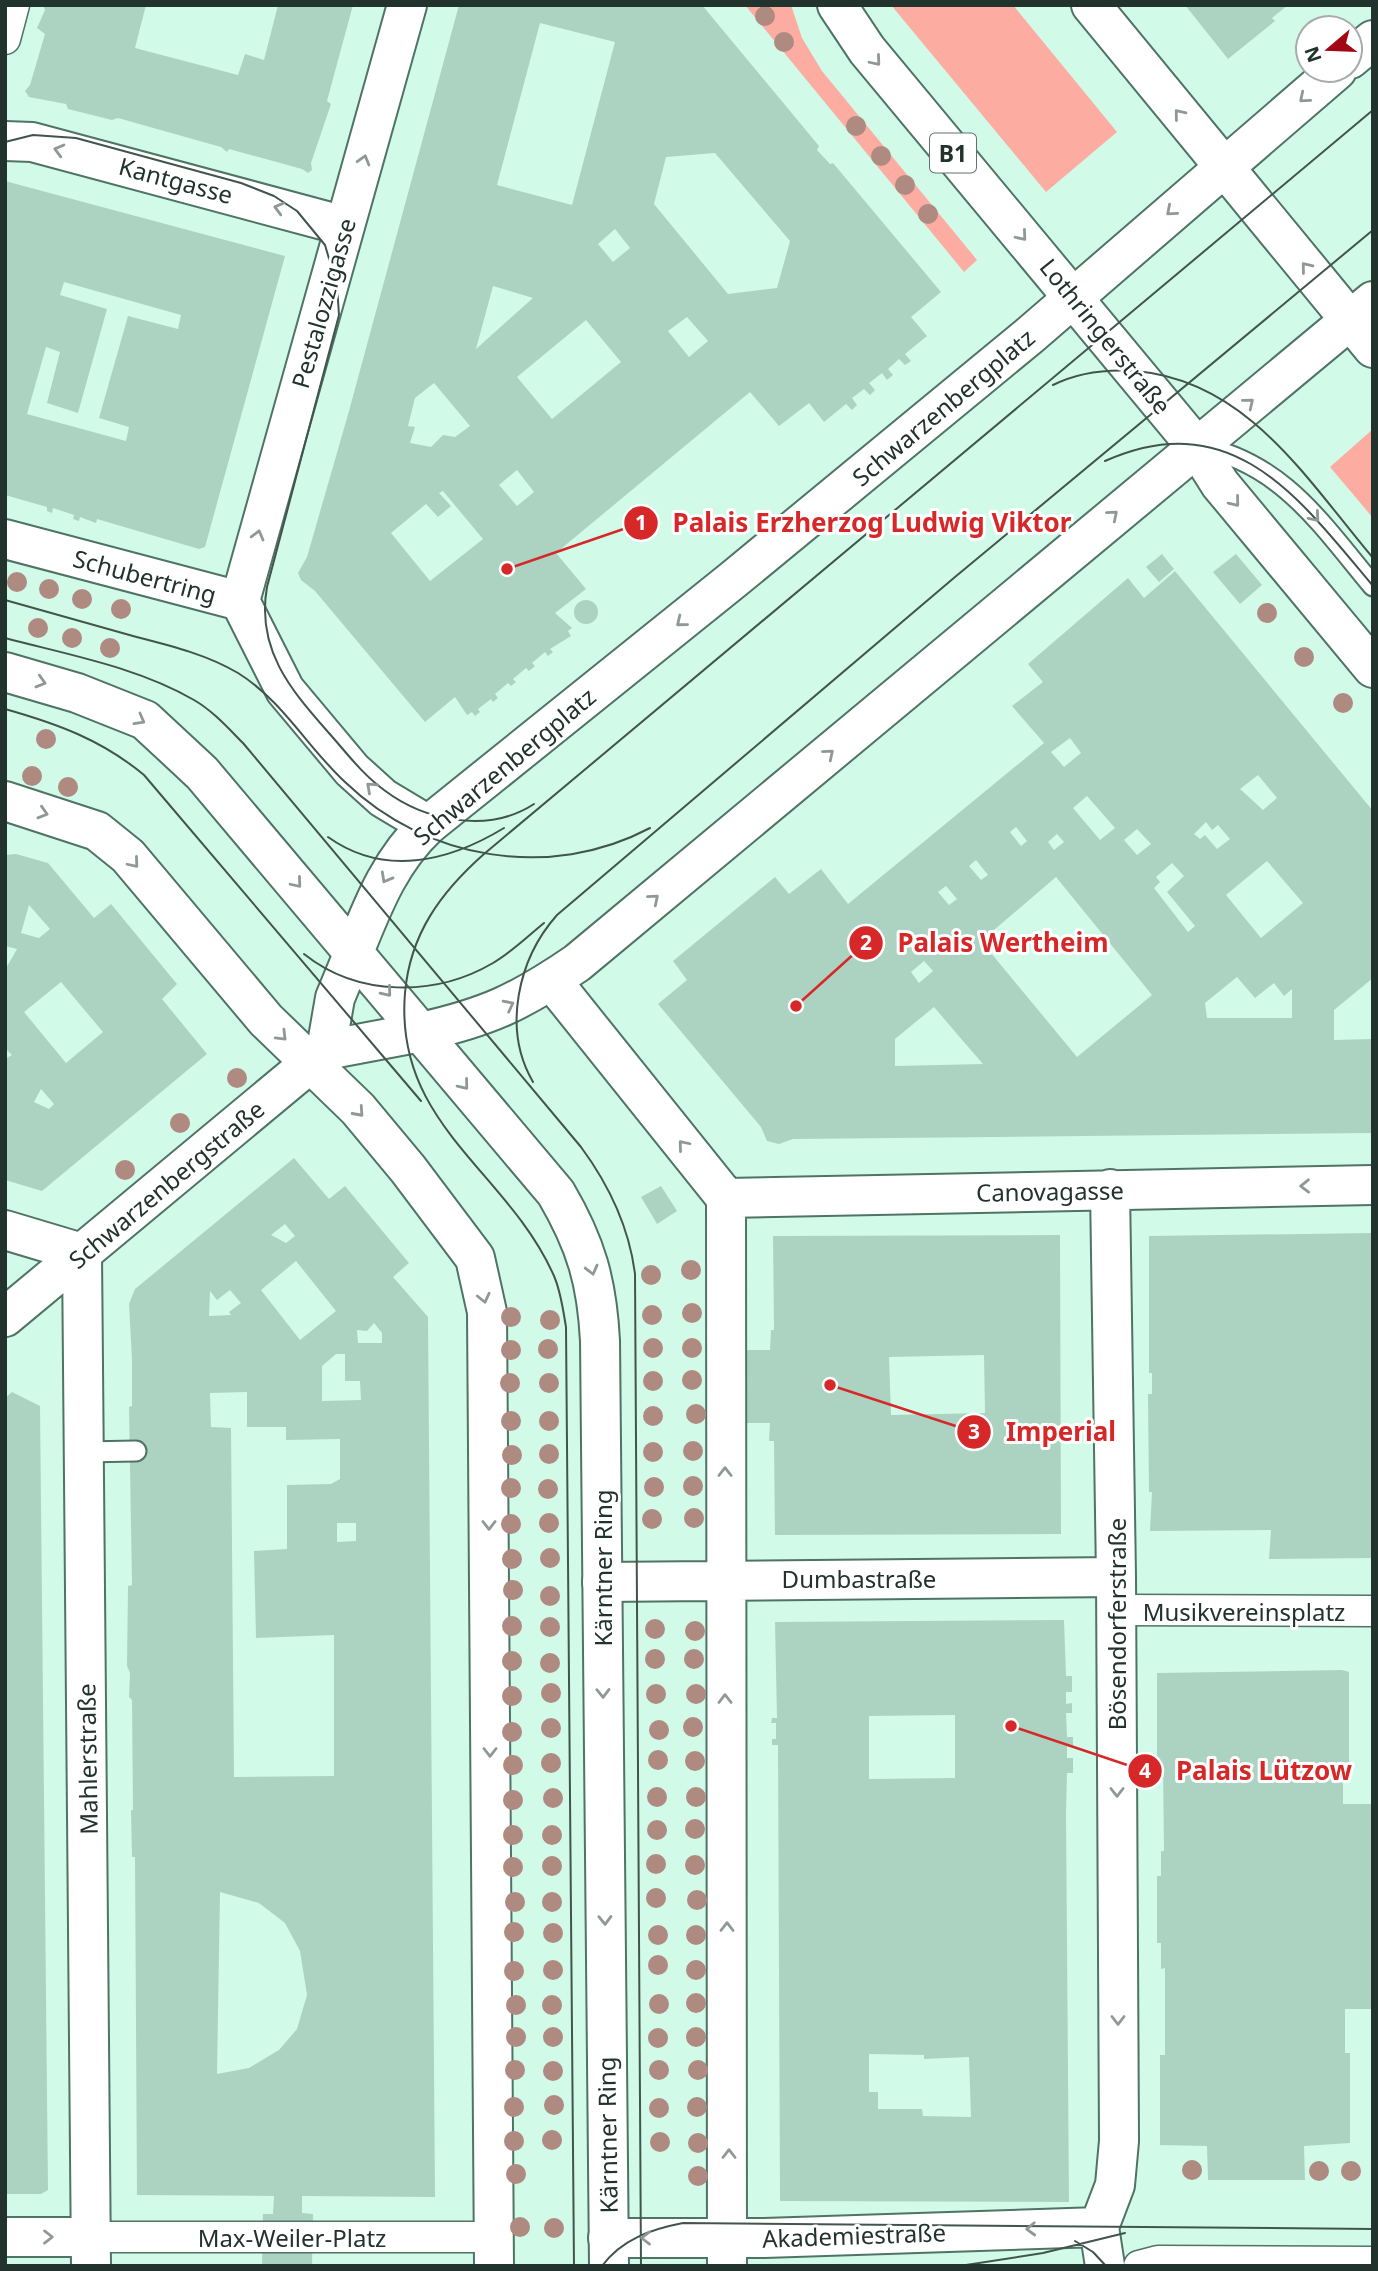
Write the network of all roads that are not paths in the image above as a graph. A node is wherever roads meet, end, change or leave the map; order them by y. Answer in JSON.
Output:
{"nodes":[{"id":1,"x":15,"y":5,"type":"edge"},
{"id":2,"x":407,"y":5,"type":"edge"},
{"id":3,"x":837,"y":5,"type":"edge"},
{"id":4,"x":1091,"y":5,"type":"edge"},
{"id":5,"x":5,"y":38,"type":"edge"},
{"id":6,"x":1320,"y":84,"type":"edge"},
{"id":7,"x":5,"y":141,"type":"edge"},
{"id":8,"x":1223,"y":166,"type":"junction"},
{"id":9,"x":345,"y":226,"type":"junction"},
{"id":10,"x":1073,"y":297,"type":"junction"},
{"id":11,"x":1365,"y":323,"type":"edge"},
{"id":12,"x":1196,"y":446,"type":"junction"},
{"id":13,"x":5,"y":539,"type":"edge"},
{"id":14,"x":1373,"y":586,"type":"edge"},
{"id":15,"x":240,"y":601,"type":"junction"},
{"id":16,"x":1373,"y":668,"type":"edge"},
{"id":17,"x":5,"y":672,"type":"edge"},
{"id":18,"x":5,"y":801,"type":"edge"},
{"id":19,"x":428,"y":825,"type":"junction"},
{"id":20,"x":354,"y":952,"type":"junction"},
{"id":21,"x":552,"y":981,"type":"junction"},
{"id":22,"x":421,"y":1032,"type":"junction"},
{"id":23,"x":318,"y":1057,"type":"junction"},
{"id":24,"x":1373,"y":1185,"type":"edge"},
{"id":25,"x":1110,"y":1189,"type":"junction"},
{"id":26,"x":726,"y":1198,"type":"junction"},
{"id":27,"x":5,"y":1230,"type":"edge"},
{"id":28,"x":82,"y":1253,"type":"junction"},
{"id":29,"x":5,"y":1317,"type":"edge"},
{"id":30,"x":136,"y":1451,"type":"dead end"},
{"id":31,"x":84,"y":1452,"type":"junction"},
{"id":32,"x":725,"y":1579,"type":"junction"},
{"id":33,"x":602,"y":1582,"type":"junction"},
{"id":34,"x":1116,"y":1594,"type":"junction"},
{"id":35,"x":1373,"y":1611,"type":"edge"},
{"id":36,"x":1099,"y":2227,"type":"junction"},
{"id":37,"x":5,"y":2237,"type":"edge"},
{"id":38,"x":91,"y":2251,"type":"edge"},
{"id":39,"x":494,"y":2251,"type":"edge"},
{"id":40,"x":608,"y":2252,"type":"edge"},
{"id":41,"x":728,"y":2252,"type":"edge"},
{"id":42,"x":1373,"y":2262,"type":"edge"},
{"id":43,"x":1105,"y":2266,"type":"edge"},
{"id":44,"x":1139,"y":2266,"type":"edge"}],
"edges":[{"from":1,"to":5,"type":"street"},
{"from":9,"to":2,"type":"street","name":"Pestalozzigasse","one_way":true},
{"from":3,"to":10,"type":"street","name":"Lothringerstraße","number":"B1","one_way":true},
{"from":8,"to":4,"type":"street","one_way":true},
{"from":6,"to":8,"type":"street","name":"Schwarzenbergplatz","one_way":true},
{"from":9,"to":7,"type":"street","name":"Kantgasse","one_way":true},
{"from":8,"to":10,"type":"street","name":"Schwarzenbergplatz","one_way":true},
{"from":11,"to":8,"type":"street","one_way":true},
{"from":15,"to":9,"type":"street","name":"Pestalozzigasse","one_way":true},
{"from":10,"to":12,"type":"street","name":"Lothringerstraße","number":"B1"},
{"from":10,"to":19,"type":"street","name":"Schwarzenbergplatz","one_way":true},
{"from":12,"to":11,"type":"street","one_way":true},
{"from":12,"to":14,"type":"lane","one_way":true},
{"from":12,"to":16,"type":"street","name":"Lothringerstraße","number":"B1","one_way":true},
{"from":21,"to":12,"type":"street","one_way":true},
{"from":13,"to":15,"type":"street","name":"Schubertring"},
{"from":19,"to":15,"type":"street","name":"Schubertring","one_way":true},
{"from":17,"to":20,"type":"street","one_way":true},
{"from":18,"to":23,"type":"street","one_way":true},
{"from":19,"to":20,"type":"street","name":"Schwarzenbergplatz","one_way":true},
{"from":20,"to":22,"type":"street","name":"Kärntner Ring","one_way":true},
{"from":20,"to":23,"type":"street"},
{"from":22,"to":21,"type":"street","one_way":true},
{"from":26,"to":21,"type":"street","one_way":true},
{"from":22,"to":23,"type":"street","name":"Schwarzenbergstraße"},
{"from":22,"to":33,"type":"street","name":"Kärntner Ring","one_way":true},
{"from":23,"to":28,"type":"street","name":"Schwarzenbergstraße"},
{"from":23,"to":39,"type":"street","one_way":true},
{"from":24,"to":25,"type":"street","name":"Canovagasse","one_way":true},
{"from":25,"to":26,"type":"street","name":"Canovagasse"},
{"from":25,"to":34,"type":"street","name":"Bösendorferstraße"},
{"from":32,"to":26,"type":"street","one_way":true},
{"from":27,"to":28,"type":"street"},
{"from":28,"to":29,"type":"street","name":"Schwarzenbergstraße"},
{"from":28,"to":31,"type":"street","name":"Mahlerstraße"},
{"from":30,"to":31,"type":"lane"},
{"from":31,"to":38,"type":"street","name":"Mahlerstraße"},
{"from":32,"to":33,"type":"street","name":"Dumbastraße"},
{"from":32,"to":34,"type":"street","name":"Dumbastraße"},
{"from":41,"to":32,"type":"street","one_way":true},
{"from":33,"to":40,"type":"street","name":"Kärntner Ring","one_way":true},
{"from":34,"to":35,"type":"street","name":"Musikvereinsplatz"},
{"from":34,"to":36,"type":"street","name":"Bösendorferstraße","one_way":true},
{"from":36,"to":41,"type":"street","name":"Akademiestraße","one_way":true},
{"from":36,"to":43,"type":"street","name":"Bösendorferstraße"},
{"from":37,"to":38,"type":"street","one_way":true},
{"from":38,"to":39,"type":"street","name":"Max-Weiler-Platz"},
{"from":41,"to":40,"type":"street","name":"Akademiestraße","one_way":true},
{"from":42,"to":44,"type":"street"}]}
